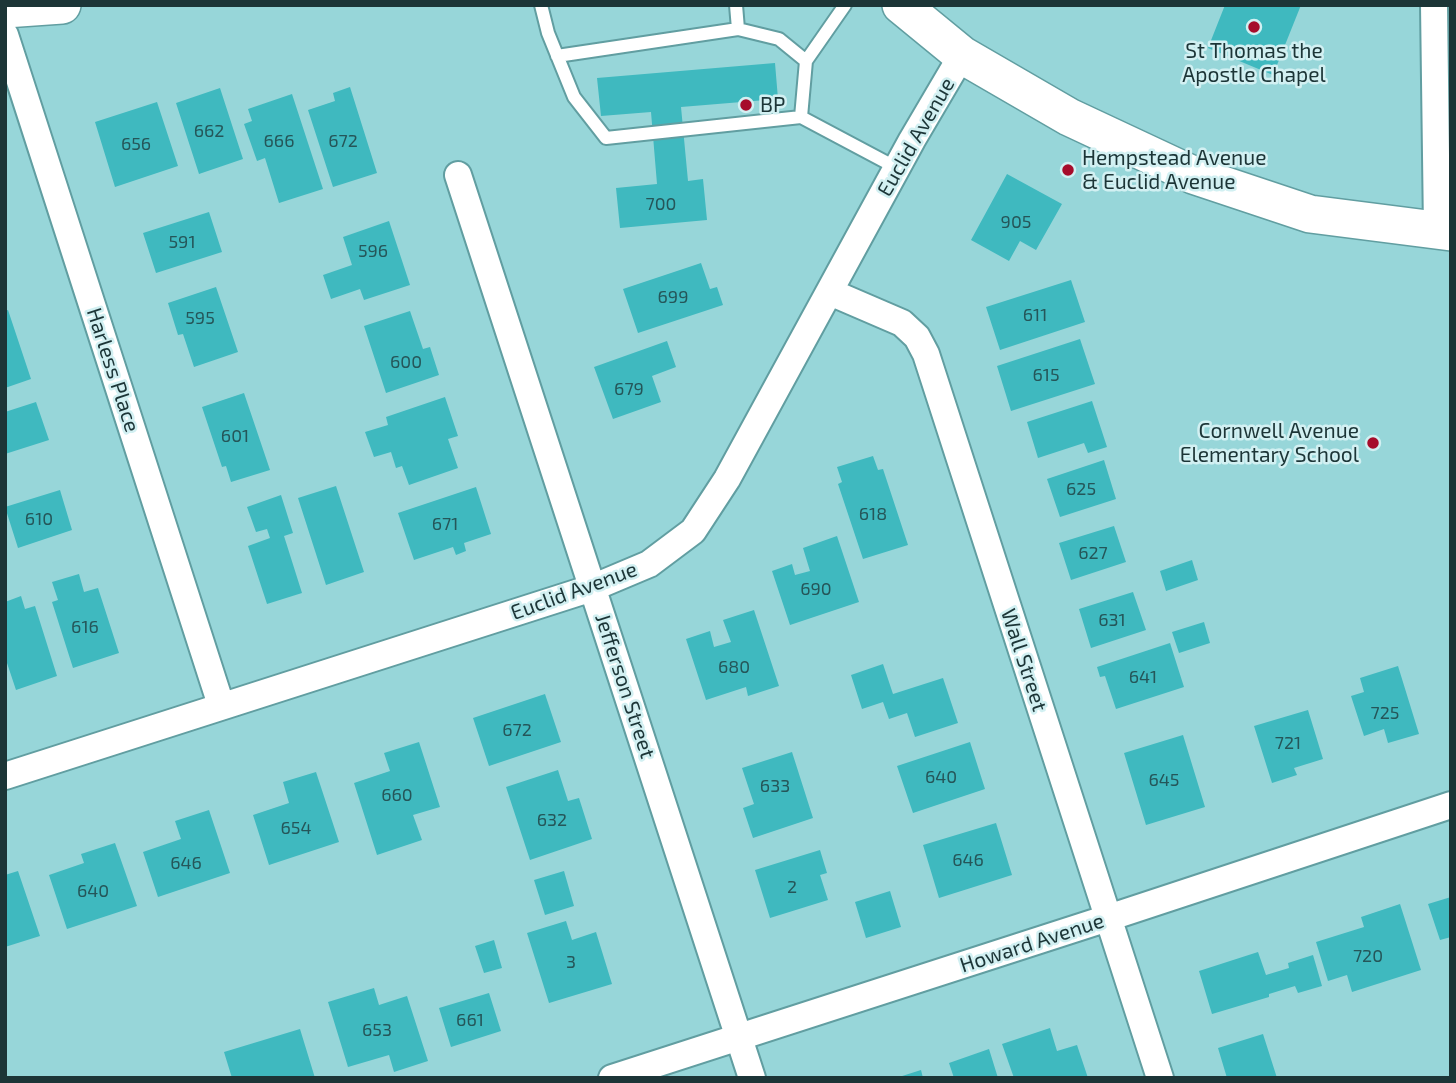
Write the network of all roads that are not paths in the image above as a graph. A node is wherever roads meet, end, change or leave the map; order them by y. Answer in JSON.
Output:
{"nodes":[{"id":1,"x":62,"y":5,"type":"edge"},
{"id":2,"x":541,"y":5,"type":"edge"},
{"id":3,"x":736,"y":5,"type":"edge"},
{"id":4,"x":845,"y":5,"type":"edge"},
{"id":5,"x":901,"y":5,"type":"edge"},
{"id":6,"x":1434,"y":5,"type":"edge"},
{"id":7,"x":5,"y":9,"type":"edge"},
{"id":8,"x":737,"y":29,"type":"junction"},
{"id":9,"x":5,"y":35,"type":"edge"},
{"id":10,"x":962,"y":55,"type":"junction"},
{"id":11,"x":557,"y":56,"type":"junction"},
{"id":12,"x":806,"y":61,"type":"junction"},
{"id":13,"x":801,"y":117,"type":"junction"},
{"id":14,"x":897,"y":169,"type":"junction"},
{"id":15,"x":458,"y":175,"type":"dead end"},
{"id":16,"x":1444,"y":231,"type":"edge"},
{"id":17,"x":830,"y":292,"type":"junction"},
{"id":18,"x":593,"y":588,"type":"junction"},
{"id":19,"x":221,"y":705,"type":"junction"},
{"id":20,"x":5,"y":776,"type":"edge"},
{"id":21,"x":1451,"y":805,"type":"edge"},
{"id":22,"x":1108,"y":918,"type":"junction"},
{"id":23,"x":739,"y":1037,"type":"junction"},
{"id":24,"x":612,"y":1078,"type":"edge"},
{"id":25,"x":752,"y":1078,"type":"edge"},
{"id":26,"x":1160,"y":1078,"type":"edge"}],
"edges":[{"from":1,"to":7,"type":"main road"},
{"from":2,"to":11,"type":"lane"},
{"from":3,"to":8,"type":"lane"},
{"from":4,"to":12,"type":"lane"},
{"from":5,"to":10,"type":"main road"},
{"from":6,"to":16,"type":"street"},
{"from":8,"to":11,"type":"lane"},
{"from":8,"to":12,"type":"lane"},
{"from":9,"to":19,"type":"street","name":"Harless Place"},
{"from":10,"to":14,"type":"street","name":"Euclid Avenue"},
{"from":10,"to":16,"type":"main road"},
{"from":11,"to":13,"type":"lane"},
{"from":12,"to":13,"type":"lane"},
{"from":13,"to":14,"type":"lane"},
{"from":14,"to":17,"type":"street","name":"Euclid Avenue"},
{"from":15,"to":18,"type":"street","name":"Jefferson Street"},
{"from":17,"to":18,"type":"street","name":"Euclid Avenue"},
{"from":17,"to":22,"type":"street","name":"Wall Street"},
{"from":18,"to":19,"type":"street","name":"Euclid Avenue"},
{"from":18,"to":23,"type":"street","name":"Jefferson Street"},
{"from":19,"to":20,"type":"street","name":"Euclid Avenue"},
{"from":21,"to":22,"type":"street","name":"Howard Avenue"},
{"from":22,"to":23,"type":"street","name":"Howard Avenue"},
{"from":22,"to":26,"type":"street","name":"Wall Street"},
{"from":23,"to":24,"type":"street","name":"Howard Avenue"},
{"from":23,"to":25,"type":"street","name":"Jefferson Street"}]}
